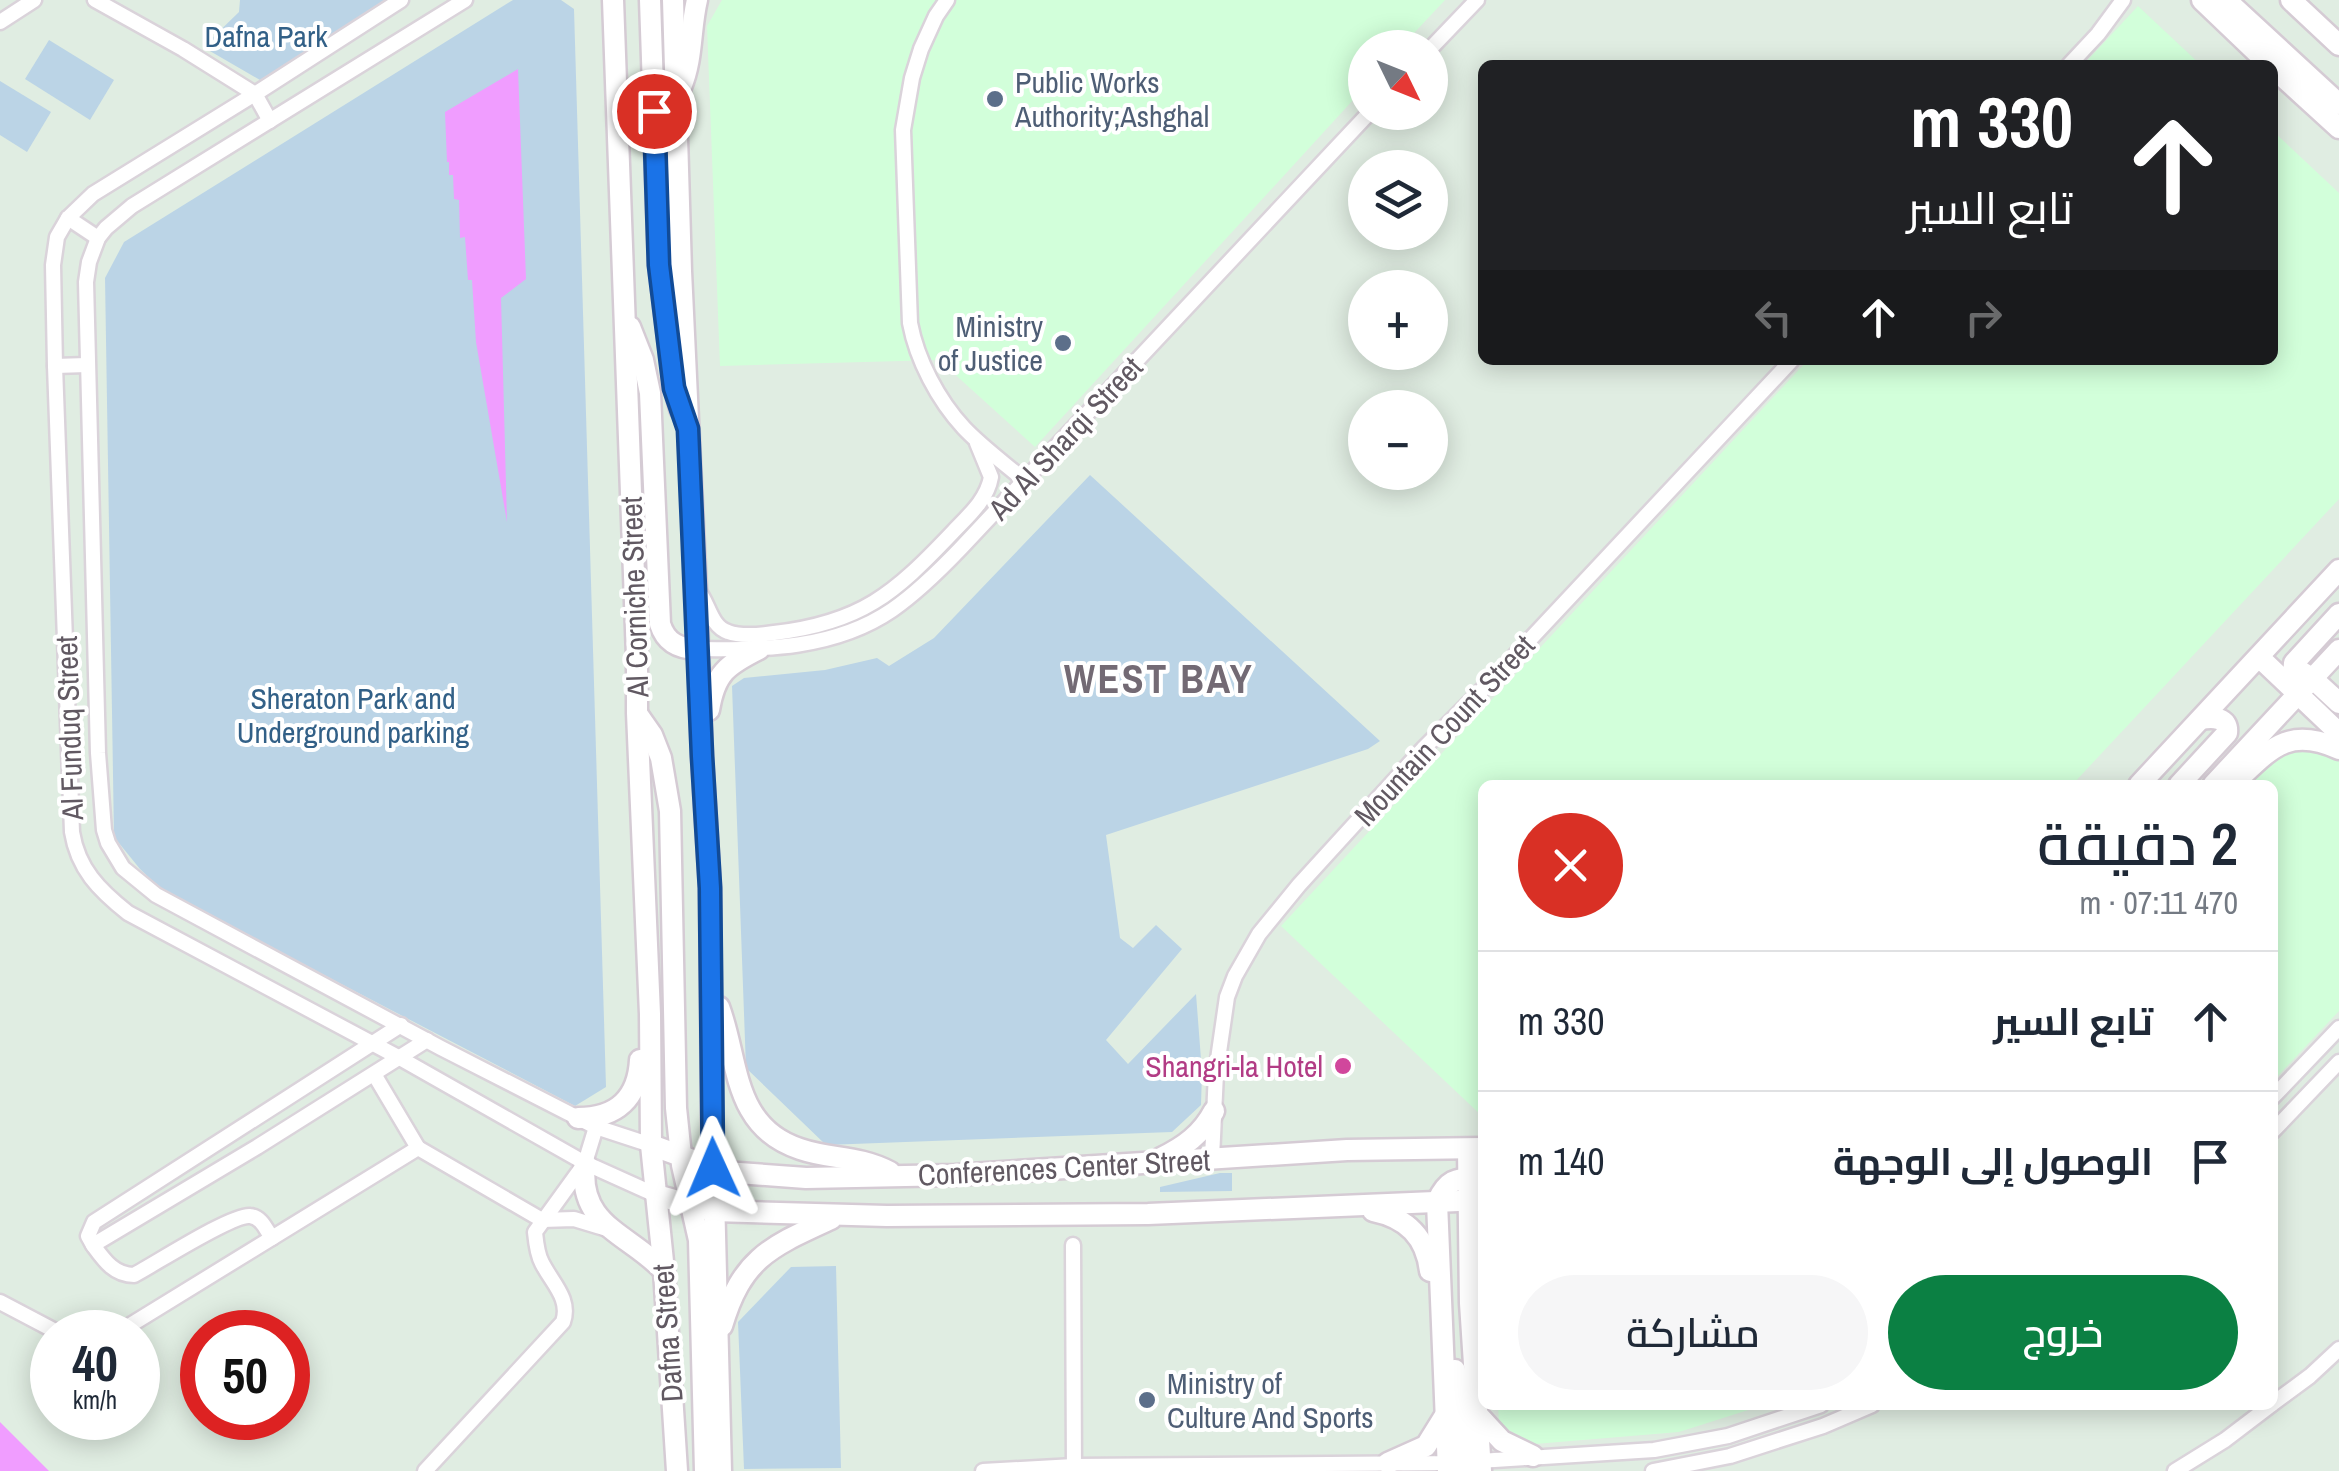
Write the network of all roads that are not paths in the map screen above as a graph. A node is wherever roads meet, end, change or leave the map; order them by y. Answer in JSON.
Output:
{"nodes":[{"id":1,"x":34,"y":0,"type":"edge"},
{"id":2,"x":95,"y":0,"type":"edge"},
{"id":3,"x":401,"y":0,"type":"edge"},
{"id":4,"x":466,"y":0,"type":"edge"},
{"id":5,"x":650,"y":0,"type":"edge"},
{"id":6,"x":674,"y":0,"type":"edge"},
{"id":7,"x":698,"y":0,"type":"edge"},
{"id":8,"x":947,"y":0,"type":"edge"},
{"id":9,"x":1467,"y":0,"type":"edge"},
{"id":10,"x":1477,"y":0,"type":"edge"},
{"id":11,"x":2124,"y":0,"type":"edge"},
{"id":12,"x":2202,"y":0,"type":"edge"},
{"id":13,"x":2226,"y":0,"type":"edge"},
{"id":14,"x":2291,"y":0,"type":"edge"},
{"id":15,"x":612,"y":1,"type":"edge"},
{"id":16,"x":0,"y":22,"type":"edge"},
{"id":17,"x":1454,"y":23,"type":"junction"},
{"id":18,"x":1448,"y":30,"type":"edge"},
{"id":19,"x":2339,"y":45,"type":"edge"},
{"id":20,"x":2073,"y":60,"type":"edge"},
{"id":21,"x":2265,"y":60,"type":"edge"},
{"id":22,"x":2278,"y":72,"type":"edge"},
{"id":23,"x":255,"y":94,"type":"junction"},
{"id":24,"x":677,"y":98,"type":"junction"},
{"id":25,"x":2339,"y":104,"type":"edge"},
{"id":26,"x":270,"y":121,"type":"junction"},
{"id":27,"x":2339,"y":128,"type":"edge"},
{"id":28,"x":1353,"y":130,"type":"edge"},
{"id":29,"x":68,"y":218,"type":"junction"},
{"id":30,"x":98,"y":238,"type":"junction"},
{"id":31,"x":625,"y":316,"type":"junction"},
{"id":32,"x":87,"y":365,"type":"junction"},
{"id":33,"x":1787,"y":365,"type":"edge"},
{"id":34,"x":55,"y":366,"type":"junction"},
{"id":35,"x":688,"y":429,"type":"junction"},
{"id":36,"x":974,"y":437,"type":"junction"},
{"id":37,"x":1024,"y":480,"type":"junction"},
{"id":38,"x":2339,"y":570,"type":"edge"},
{"id":39,"x":696,"y":588,"type":"junction"},
{"id":40,"x":2339,"y":614,"type":"edge"},
{"id":41,"x":698,"y":649,"type":"junction"},
{"id":42,"x":759,"y":649,"type":"junction"},
{"id":43,"x":2339,"y":650,"type":"edge"},
{"id":44,"x":2259,"y":657,"type":"junction"},
{"id":45,"x":2302,"y":673,"type":"junction"},
{"id":46,"x":2297,"y":694,"type":"junction"},
{"id":47,"x":2339,"y":703,"type":"edge"},
{"id":48,"x":637,"y":714,"type":"junction"},
{"id":49,"x":2201,"y":720,"type":"junction"},
{"id":50,"x":2339,"y":733,"type":"edge"},
{"id":51,"x":2339,"y":748,"type":"edge"},
{"id":52,"x":70,"y":752,"type":"junction"},
{"id":53,"x":98,"y":753,"type":"junction"},
{"id":54,"x":702,"y":756,"type":"junction"},
{"id":55,"x":2144,"y":780,"type":"edge"},
{"id":56,"x":2184,"y":780,"type":"edge"},
{"id":57,"x":2218,"y":780,"type":"edge"},
{"id":58,"x":2237,"y":780,"type":"edge"},
{"id":59,"x":712,"y":992,"type":"junction"},
{"id":60,"x":650,"y":1014,"type":"junction"},
{"id":61,"x":401,"y":1026,"type":"junction"},
{"id":62,"x":2339,"y":1028,"type":"edge"},
{"id":63,"x":427,"y":1040,"type":"junction"},
{"id":64,"x":372,"y":1044,"type":"junction"},
{"id":65,"x":398,"y":1057,"type":"junction"},
{"id":66,"x":2339,"y":1062,"type":"edge"},
{"id":67,"x":374,"y":1074,"type":"junction"},
{"id":68,"x":2278,"y":1092,"type":"edge"},
{"id":69,"x":1214,"y":1110,"type":"junction"},
{"id":70,"x":587,"y":1122,"type":"junction"},
{"id":71,"x":2278,"y":1126,"type":"edge"},
{"id":72,"x":651,"y":1145,"type":"junction"},
{"id":73,"x":418,"y":1148,"type":"junction"},
{"id":74,"x":1476,"y":1148,"type":"edge"},
{"id":75,"x":680,"y":1156,"type":"junction"},
{"id":76,"x":1212,"y":1158,"type":"junction"},
{"id":77,"x":1154,"y":1162,"type":"junction"},
{"id":78,"x":585,"y":1163,"type":"junction"},
{"id":79,"x":713,"y":1168,"type":"junction"},
{"id":80,"x":896,"y":1176,"type":"junction"},
{"id":81,"x":1475,"y":1178,"type":"edge"},
{"id":82,"x":656,"y":1194,"type":"junction"},
{"id":83,"x":1476,"y":1200,"type":"edge"},
{"id":84,"x":1437,"y":1202,"type":"junction"},
{"id":85,"x":691,"y":1205,"type":"junction"},
{"id":86,"x":1349,"y":1207,"type":"junction"},
{"id":87,"x":714,"y":1210,"type":"junction"},
{"id":88,"x":837,"y":1216,"type":"junction"},
{"id":89,"x":542,"y":1220,"type":"junction"},
{"id":90,"x":613,"y":1231,"type":"junction"},
{"id":91,"x":272,"y":1238,"type":"junction"},
{"id":92,"x":93,"y":1245,"type":"junction"},
{"id":93,"x":1073,"y":1245,"type":"dead end"},
{"id":94,"x":664,"y":1272,"type":"junction"},
{"id":95,"x":1478,"y":1277,"type":"edge"},
{"id":96,"x":1441,"y":1295,"type":"junction"},
{"id":97,"x":0,"y":1302,"type":"edge"},
{"id":98,"x":1470,"y":1304,"type":"junction"},
{"id":99,"x":155,"y":1310,"type":"edge"},
{"id":100,"x":30,"y":1318,"type":"edge"},
{"id":101,"x":716,"y":1345,"type":"junction"},
{"id":102,"x":1442,"y":1347,"type":"junction"},
{"id":103,"x":2339,"y":1348,"type":"edge"},
{"id":104,"x":2278,"y":1400,"type":"edge"},
{"id":105,"x":1806,"y":1410,"type":"edge"},
{"id":106,"x":1860,"y":1410,"type":"edge"},
{"id":107,"x":2265,"y":1410,"type":"edge"},
{"id":108,"x":1478,"y":1414,"type":"junction"},
{"id":109,"x":1445,"y":1416,"type":"junction"},
{"id":110,"x":1533,"y":1456,"type":"junction"},
{"id":111,"x":1388,"y":1463,"type":"junction"},
{"id":112,"x":1464,"y":1467,"type":"edge"},
{"id":113,"x":1212,"y":1468,"type":"edge"},
{"id":114,"x":1074,"y":1469,"type":"edge"},
{"id":115,"x":425,"y":1471,"type":"edge"},
{"id":116,"x":677,"y":1471,"type":"edge"},
{"id":117,"x":705,"y":1471,"type":"edge"},
{"id":118,"x":721,"y":1471,"type":"edge"},
{"id":119,"x":983,"y":1471,"type":"edge"},
{"id":120,"x":1653,"y":1471,"type":"edge"},
{"id":121,"x":2176,"y":1471,"type":"edge"}],
"edges":[{"from":1,"to":16,"type":"street"},
{"from":2,"to":23,"type":"street"},
{"from":3,"to":23,"type":"street"},
{"from":4,"to":26,"type":"street"},
{"from":5,"to":35,"type":"main road"},
{"from":6,"to":24,"type":"main road","name":"Al Corniche Street"},
{"from":7,"to":24,"type":"main road"},
{"from":8,"to":36,"type":"street"},
{"from":9,"to":17,"type":"street"},
{"from":10,"to":17,"type":"street"},
{"from":11,"to":20,"type":"street"},
{"from":12,"to":21,"type":"main road"},
{"from":13,"to":25,"type":"main road"},
{"from":14,"to":19,"type":"main road"},
{"from":15,"to":31,"type":"main road","name":"Al Corniche Street"},
{"from":17,"to":18,"type":"street"},
{"from":22,"to":27,"type":"main road"},
{"from":23,"to":26,"type":"street"},
{"from":23,"to":29,"type":"street"},
{"from":24,"to":35,"type":"main road","name":"Al Corniche Street"},
{"from":26,"to":30,"type":"street"},
{"from":28,"to":37,"type":"street","name":"Ad Al Sharqi Street"},
{"from":29,"to":30,"type":"street"},
{"from":29,"to":34,"type":"street","name":"Al Funduq Street"},
{"from":30,"to":32,"type":"street","name":"Al Funduq Street"},
{"from":31,"to":41,"type":"main road"},
{"from":31,"to":48,"type":"main road","name":"Al Corniche Street"},
{"from":32,"to":34,"type":"street"},
{"from":32,"to":53,"type":"street","name":"Al Funduq Street"},
{"from":33,"to":69,"type":"street","name":"Mountain Count Street"},
{"from":34,"to":52,"type":"street","name":"Al Funduq Street"},
{"from":35,"to":39,"type":"main road","name":"Al Corniche Street"},
{"from":36,"to":37,"type":"street"},
{"from":36,"to":39,"type":"street","name":"Ad Al Sharqi Street"},
{"from":37,"to":42,"type":"street","name":"Ad Al Sharqi Street"},
{"from":38,"to":44,"type":"main road"},
{"from":39,"to":41,"type":"main road","name":"Al Corniche Street"},
{"from":40,"to":45,"type":"main road"},
{"from":41,"to":42,"type":"street","name":"Ad Al Sharqi Street"},
{"from":41,"to":54,"type":"main road","name":"Al Corniche Street"},
{"from":42,"to":54,"type":"main road"},
{"from":43,"to":45,"type":"main road"},
{"from":44,"to":45,"type":"main road"},
{"from":44,"to":46,"type":"main road"},
{"from":44,"to":49,"type":"main road"},
{"from":45,"to":46,"type":"main road"},
{"from":45,"to":47,"type":"main road"},
{"from":46,"to":50,"type":"main road"},
{"from":46,"to":57,"type":"main road"},
{"from":48,"to":60,"type":"main road","name":"Al Corniche Street"},
{"from":48,"to":75,"type":"main road"},
{"from":49,"to":55,"type":"main road"},
{"from":49,"to":56,"type":"main road"},
{"from":51,"to":58,"type":"main road"},
{"from":52,"to":53,"type":"street"},
{"from":52,"to":64,"type":"street","name":"Al Funduq Street"},
{"from":53,"to":61,"type":"street","name":"Al Funduq Street"},
{"from":54,"to":59,"type":"main road","name":"Al Corniche Street"},
{"from":59,"to":79,"type":"main road","name":"Al Corniche Street"},
{"from":59,"to":80,"type":"main road"},
{"from":60,"to":70,"type":"main road"},
{"from":60,"to":72,"type":"main road","name":"Al Corniche Street"},
{"from":61,"to":63,"type":"street","name":"Al Funduq Street"},
{"from":61,"to":64,"type":"street"},
{"from":62,"to":68,"type":"street"},
{"from":63,"to":65,"type":"street"},
{"from":63,"to":70,"type":"street","name":"Al Funduq Street"},
{"from":64,"to":65,"type":"street","name":"Al Funduq Street"},
{"from":64,"to":92,"type":"street"},
{"from":65,"to":67,"type":"street"},
{"from":65,"to":78,"type":"street","name":"Al Funduq Street"},
{"from":66,"to":71,"type":"street"},
{"from":67,"to":73,"type":"street"},
{"from":67,"to":92,"type":"street"},
{"from":69,"to":76,"type":"street","name":"Mountain Count Street"},
{"from":69,"to":77,"type":"main road"},
{"from":70,"to":72,"type":"street","name":"Al Funduq Street"},
{"from":70,"to":78,"type":"street"},
{"from":72,"to":75,"type":"main road","name":"Conferences Center Street"},
{"from":72,"to":82,"type":"main road","name":"Al Corniche Street"},
{"from":73,"to":89,"type":"street"},
{"from":73,"to":91,"type":"street"},
{"from":74,"to":76,"type":"main road","name":"Conferences Center Street"},
{"from":74,"to":81,"type":"main road"},
{"from":75,"to":79,"type":"main road","name":"Conferences Center Street"},
{"from":75,"to":85,"type":"main road"},
{"from":76,"to":77,"type":"main road","name":"Conferences Center Street"},
{"from":77,"to":80,"type":"main road","name":"Conferences Center Street"},
{"from":78,"to":82,"type":"street","name":"Al Funduq Street"},
{"from":78,"to":89,"type":"street"},
{"from":78,"to":90,"type":"main road"},
{"from":79,"to":80,"type":"main road","name":"Conferences Center Street"},
{"from":79,"to":87,"type":"main road","name":"Al Corniche Street"},
{"from":81,"to":83,"type":"main road"},
{"from":81,"to":84,"type":"main road"},
{"from":82,"to":85,"type":"main road","name":"Conferences Center Street"},
{"from":82,"to":94,"type":"main road","name":"Dafna Street"},
{"from":83,"to":84,"type":"main road","name":"Conferences Center Street"},
{"from":83,"to":98,"type":"main road"},
{"from":84,"to":86,"type":"main road","name":"Conferences Center Street"},
{"from":84,"to":96,"type":"main road"},
{"from":85,"to":87,"type":"main road","name":"Conferences Center Street"},
{"from":85,"to":117,"type":"main road"},
{"from":86,"to":88,"type":"main road","name":"Conferences Center Street"},
{"from":86,"to":96,"type":"main road"},
{"from":87,"to":88,"type":"main road","name":"Conferences Center Street"},
{"from":87,"to":101,"type":"main road","name":"Dafna Street"},
{"from":88,"to":101,"type":"main road"},
{"from":89,"to":90,"type":"street"},
{"from":89,"to":115,"type":"street"},
{"from":90,"to":94,"type":"main road"},
{"from":91,"to":92,"type":"street"},
{"from":91,"to":99,"type":"street"},
{"from":93,"to":114,"type":"street"},
{"from":94,"to":116,"type":"main road","name":"Dafna Street"},
{"from":95,"to":98,"type":"main road"},
{"from":96,"to":102,"type":"main road"},
{"from":97,"to":100,"type":"street"},
{"from":98,"to":108,"type":"main road"},
{"from":101,"to":118,"type":"main road","name":"Dafna Street"},
{"from":102,"to":109,"type":"main road"},
{"from":102,"to":112,"type":"main road"},
{"from":103,"to":104,"type":"street"},
{"from":105,"to":110,"type":"street"},
{"from":106,"to":120,"type":"street"},
{"from":107,"to":121,"type":"street"},
{"from":108,"to":110,"type":"main road"},
{"from":108,"to":112,"type":"main road"},
{"from":109,"to":111,"type":"main road"},
{"from":109,"to":112,"type":"main road"},
{"from":110,"to":112,"type":"street"},
{"from":111,"to":112,"type":"street"},
{"from":111,"to":113,"type":"street"},
{"from":113,"to":114,"type":"street"},
{"from":114,"to":119,"type":"street"}]}
